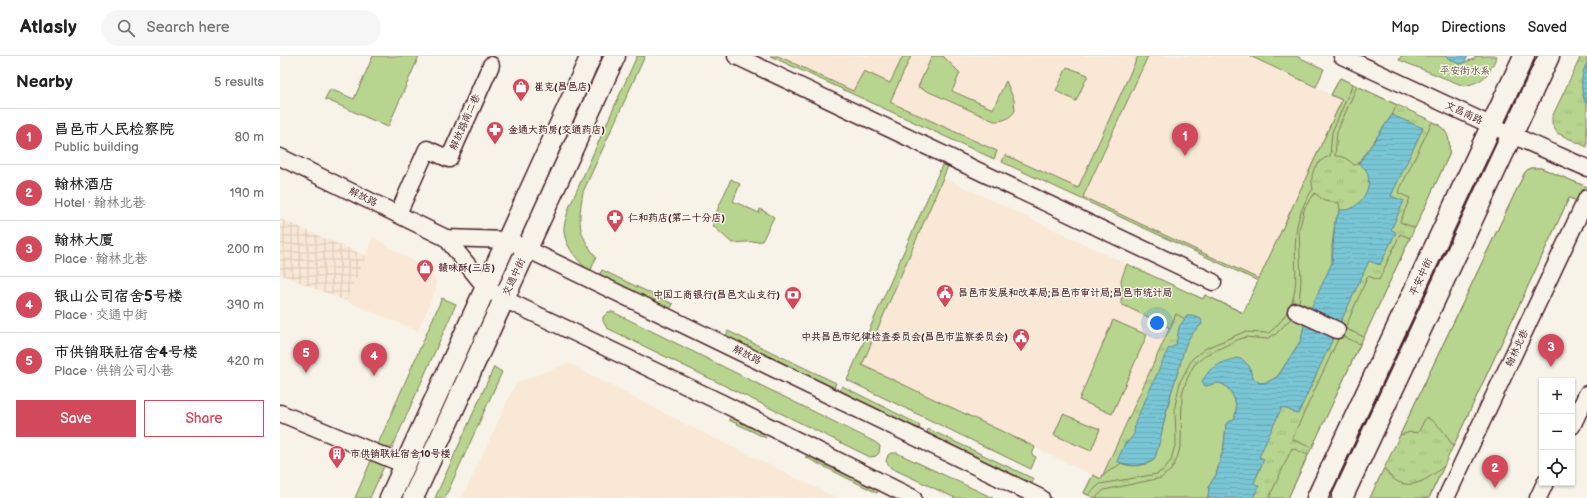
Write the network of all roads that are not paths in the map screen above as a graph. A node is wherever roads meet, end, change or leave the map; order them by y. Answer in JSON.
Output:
{"nodes":[{"id":1,"x":591,"y":56,"type":"edge"},
{"id":2,"x":615,"y":56,"type":"edge"},
{"id":3,"x":736,"y":56,"type":"edge"},
{"id":4,"x":1342,"y":56,"type":"edge"},
{"id":5,"x":1524,"y":56,"type":"edge"},
{"id":6,"x":1549,"y":56,"type":"edge"},
{"id":7,"x":491,"y":65,"type":"dead end"},
{"id":8,"x":1492,"y":126,"type":"junction"},
{"id":9,"x":1512,"y":135,"type":"junction"},
{"id":10,"x":280,"y":157,"type":"edge"},
{"id":11,"x":1587,"y":168,"type":"edge"},
{"id":12,"x":1587,"y":198,"type":"edge"},
{"id":13,"x":398,"y":214,"type":"junction"},
{"id":14,"x":446,"y":238,"type":"junction"},
{"id":15,"x":507,"y":240,"type":"junction"},
{"id":16,"x":527,"y":249,"type":"junction"},
{"id":17,"x":1213,"y":282,"type":"dead end"},
{"id":18,"x":486,"y":288,"type":"junction"},
{"id":19,"x":504,"y":299,"type":"junction"},
{"id":20,"x":1302,"y":313,"type":"dead end"},
{"id":21,"x":1337,"y":330,"type":"dead end"},
{"id":22,"x":1587,"y":394,"type":"edge"},
{"id":23,"x":280,"y":412,"type":"edge"},
{"id":24,"x":1575,"y":420,"type":"edge"},
{"id":25,"x":405,"y":465,"type":"junction"},
{"id":26,"x":1544,"y":486,"type":"edge"},
{"id":27,"x":390,"y":498,"type":"edge"},
{"id":28,"x":414,"y":498,"type":"edge"},
{"id":29,"x":913,"y":498,"type":"edge"},
{"id":30,"x":1041,"y":498,"type":"edge"},
{"id":31,"x":1317,"y":498,"type":"edge"},
{"id":32,"x":1342,"y":498,"type":"edge"},
{"id":33,"x":1446,"y":498,"type":"edge"},
{"id":34,"x":1538,"y":498,"type":"edge"}],
"edges":[{"from":1,"to":15,"type":"main road"},
{"from":2,"to":16,"type":"main road","name":"交通中街"},
{"from":3,"to":17,"type":"street"},
{"from":4,"to":8,"type":"street","name":"文昌南路"},
{"from":5,"to":8,"type":"main road","name":"平安中街"},
{"from":6,"to":9,"type":"main road"},
{"from":7,"to":13,"type":"street","name":"解放路南二巷"},
{"from":8,"to":9,"type":"street","name":"文昌南路"},
{"from":8,"to":31,"type":"main road","name":"平安中街"},
{"from":9,"to":11,"type":"street","name":"文昌南路"},
{"from":9,"to":32,"type":"main road"},
{"from":10,"to":13,"type":"street","name":"解放路"},
{"from":12,"to":33,"type":"street","name":"翰林北巷"},
{"from":13,"to":14,"type":"street","name":"解放路"},
{"from":14,"to":15,"type":"street","name":"解放路"},
{"from":14,"to":18,"type":"street","name":"解放路"},
{"from":15,"to":16,"type":"street","name":"解放路"},
{"from":15,"to":18,"type":"main road"},
{"from":16,"to":19,"type":"main road","name":"交通中街"},
{"from":16,"to":30,"type":"street","name":"解放路"},
{"from":18,"to":19,"type":"street","name":"解放路"},
{"from":18,"to":25,"type":"main road"},
{"from":19,"to":28,"type":"main road","name":"交通中街"},
{"from":19,"to":29,"type":"street","name":"解放路"},
{"from":20,"to":21,"type":"street"},
{"from":22,"to":24,"type":"street"},
{"from":23,"to":25,"type":"street"},
{"from":25,"to":27,"type":"main road"},
{"from":26,"to":34,"type":"street"}]}
